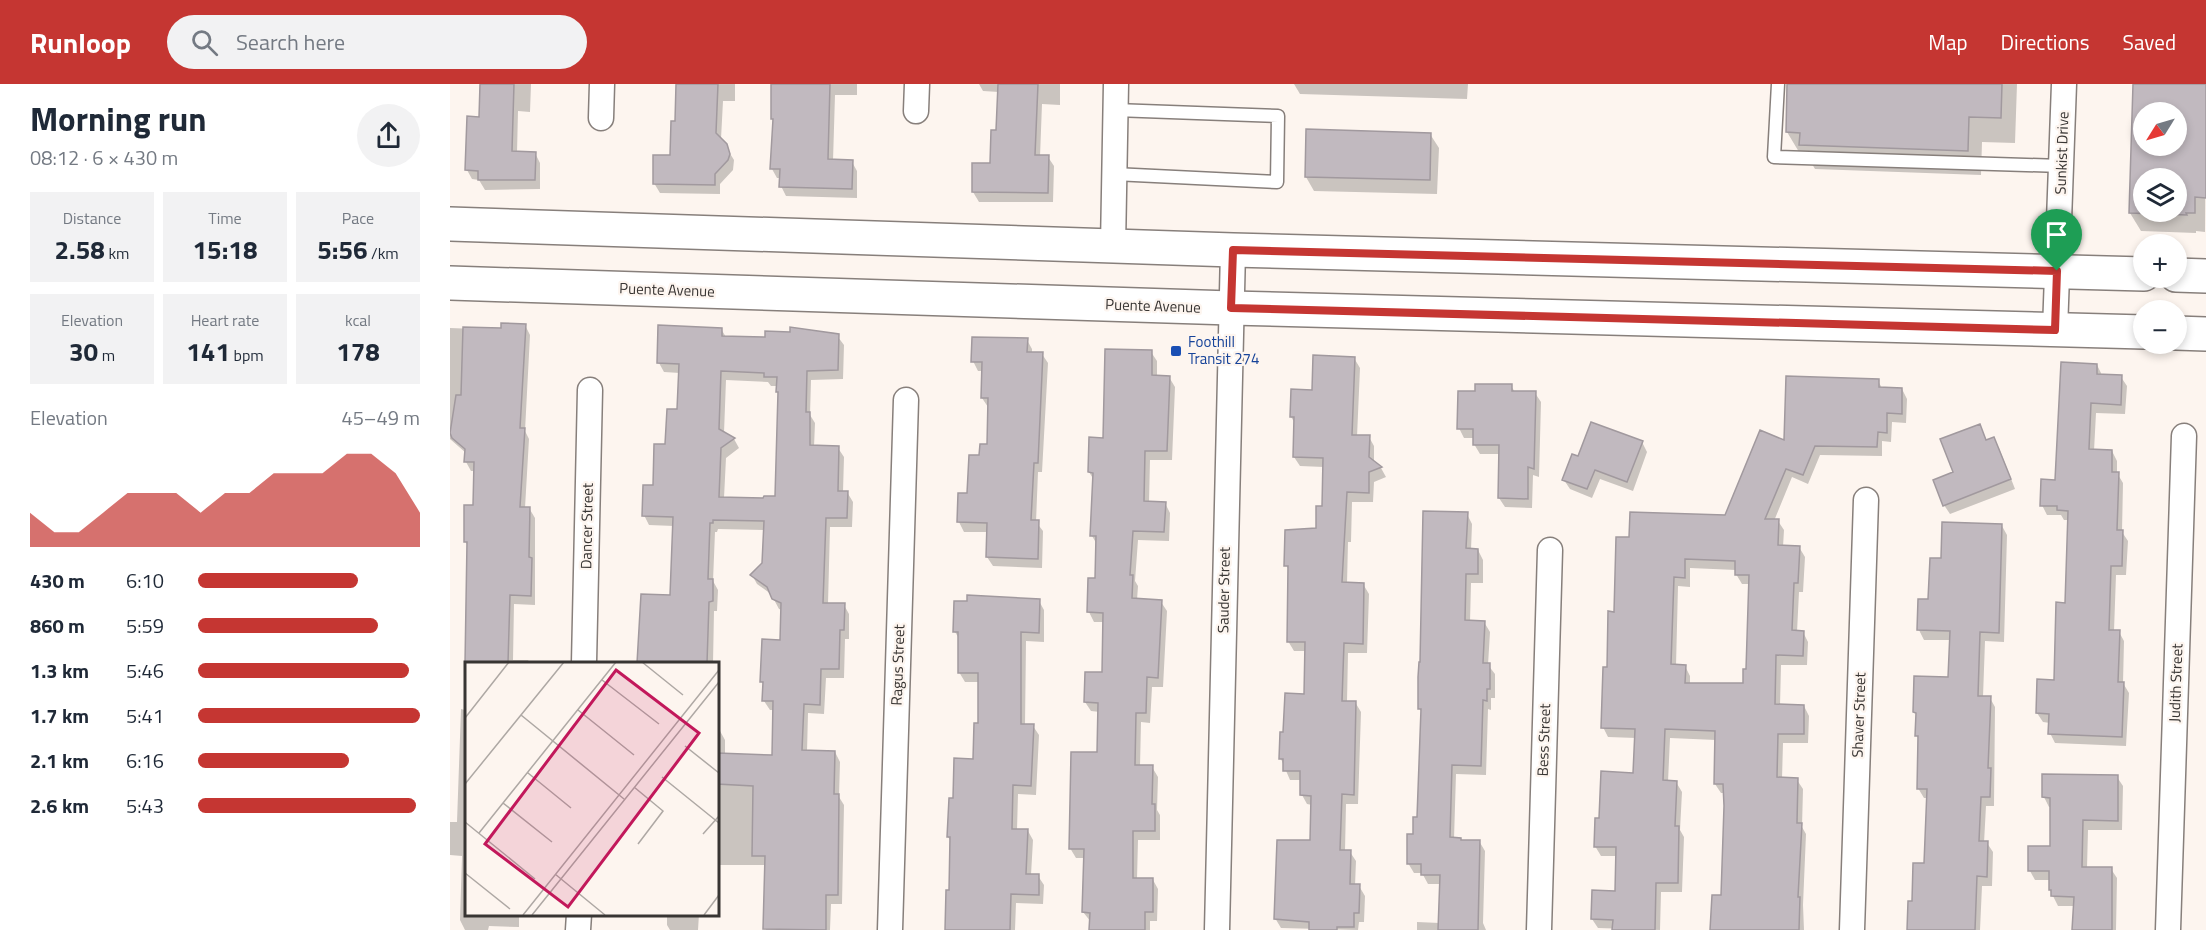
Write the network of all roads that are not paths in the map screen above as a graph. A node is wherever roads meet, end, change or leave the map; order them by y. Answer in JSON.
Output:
{"nodes":[{"id":1,"x":602,"y":84,"type":"edge"},
{"id":2,"x":917,"y":84,"type":"edge"},
{"id":3,"x":1116,"y":84,"type":"edge"},
{"id":4,"x":1778,"y":84,"type":"edge"},
{"id":5,"x":2064,"y":84,"type":"edge"},
{"id":6,"x":1115,"y":110,"type":"junction"},
{"id":7,"x":916,"y":111,"type":"dead end"},
{"id":8,"x":601,"y":118,"type":"dead end"},
{"id":9,"x":2061,"y":166,"type":"junction"},
{"id":10,"x":1114,"y":174,"type":"junction"},
{"id":11,"x":450,"y":224,"type":"edge"},
{"id":12,"x":1113,"y":246,"type":"junction"},
{"id":13,"x":1233,"y":250,"type":"junction"},
{"id":14,"x":2057,"y":271,"type":"junction"},
{"id":15,"x":2133,"y":274,"type":"edge"},
{"id":16,"x":2187,"y":275,"type":"edge"},
{"id":17,"x":2206,"y":276,"type":"edge"},
{"id":18,"x":450,"y":283,"type":"edge"},
{"id":19,"x":1231,"y":308,"type":"junction"},
{"id":20,"x":2055,"y":330,"type":"junction"},
{"id":21,"x":2133,"y":332,"type":"edge"},
{"id":22,"x":2187,"y":333,"type":"edge"},
{"id":23,"x":2206,"y":334,"type":"edge"},
{"id":24,"x":590,"y":390,"type":"dead end"},
{"id":25,"x":906,"y":400,"type":"dead end"},
{"id":26,"x":2184,"y":436,"type":"dead end"},
{"id":27,"x":1866,"y":500,"type":"dead end"},
{"id":28,"x":1550,"y":550,"type":"dead end"},
{"id":29,"x":584,"y":662,"type":"edge"},
{"id":30,"x":579,"y":915,"type":"edge"},
{"id":31,"x":578,"y":930,"type":"edge"},
{"id":32,"x":890,"y":930,"type":"edge"},
{"id":33,"x":1216,"y":930,"type":"edge"},
{"id":34,"x":1539,"y":930,"type":"edge"},
{"id":35,"x":1852,"y":930,"type":"edge"},
{"id":36,"x":2168,"y":930,"type":"edge"}],
"edges":[{"from":1,"to":8,"type":"street"},
{"from":2,"to":7,"type":"street"},
{"from":3,"to":6,"type":"street"},
{"from":4,"to":9,"type":"lane"},
{"from":5,"to":9,"type":"street","name":"Sunkist Drive"},
{"from":6,"to":10,"type":"street"},
{"from":6,"to":10,"type":"lane"},
{"from":9,"to":14,"type":"street","name":"Sunkist Drive"},
{"from":10,"to":12,"type":"street"},
{"from":11,"to":12,"type":"main road"},
{"from":12,"to":13,"type":"main road"},
{"from":13,"to":14,"type":"main road"},
{"from":13,"to":19,"type":"street","name":"Sauder Street"},
{"from":14,"to":15,"type":"main road"},
{"from":14,"to":20,"type":"street","name":"Sunkist Drive"},
{"from":16,"to":17,"type":"main road"},
{"from":18,"to":19,"type":"main road","name":"Puente Avenue"},
{"from":19,"to":20,"type":"main road","name":"Puente Avenue"},
{"from":19,"to":33,"type":"street","name":"Sauder Street"},
{"from":20,"to":21,"type":"main road","name":"Puente Avenue"},
{"from":22,"to":23,"type":"main road"},
{"from":24,"to":29,"type":"street","name":"Dancer Street"},
{"from":25,"to":32,"type":"street","name":"Ragus Street"},
{"from":26,"to":36,"type":"street","name":"Judith Street"},
{"from":27,"to":35,"type":"street","name":"Shaver Street"},
{"from":28,"to":34,"type":"street","name":"Bess Street"},
{"from":30,"to":31,"type":"street"}]}
